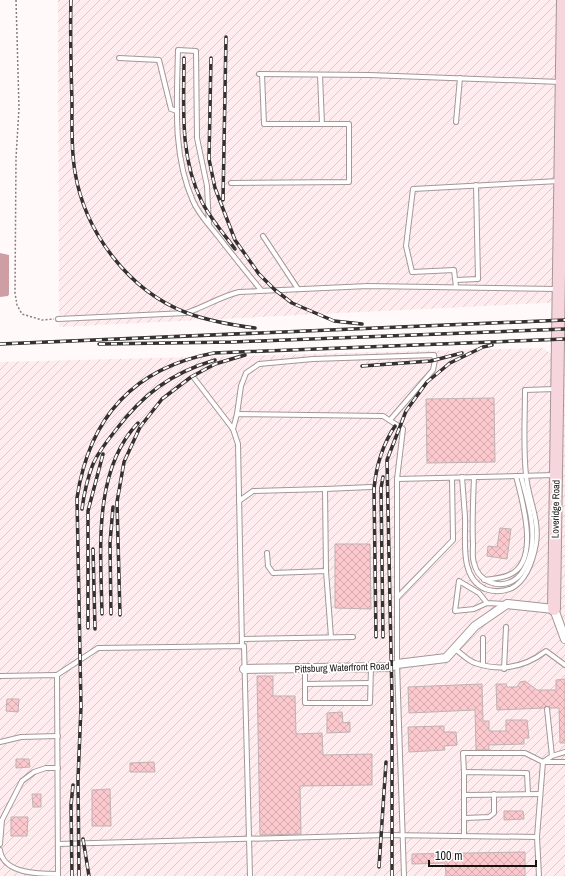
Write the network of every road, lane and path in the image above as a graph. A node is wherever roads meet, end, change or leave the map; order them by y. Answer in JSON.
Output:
{"nodes":[{"id":1,"x":16,"y":0,"type":"edge"},
{"id":2,"x":564,"y":0,"type":"edge"},
{"id":3,"x":119,"y":58,"type":"dead end"},
{"id":4,"x":320,"y":75,"type":"junction"},
{"id":5,"x":460,"y":78,"type":"junction"},
{"id":6,"x":563,"y":82,"type":"junction"},
{"id":7,"x":177,"y":111,"type":"junction"},
{"id":8,"x":456,"y":122,"type":"dead end"},
{"id":9,"x":322,"y":124,"type":"junction"},
{"id":10,"x":562,"y":181,"type":"junction"},
{"id":11,"x":231,"y":183,"type":"dead end"},
{"id":12,"x":476,"y":186,"type":"junction"},
{"id":13,"x":209,"y":224,"type":"junction"},
{"id":14,"x":263,"y":236,"type":"dead end"},
{"id":15,"x":456,"y":280,"type":"junction"},
{"id":16,"x":456,"y":287,"type":"junction"},
{"id":17,"x":298,"y":289,"type":"junction"},
{"id":18,"x":562,"y":289,"type":"edge"},
{"id":19,"x":261,"y":290,"type":"junction"},
{"id":20,"x":58,"y":318,"type":"joint"},
{"id":21,"x":194,"y":378,"type":"dead end"},
{"id":22,"x":561,"y":389,"type":"edge"},
{"id":23,"x":237,"y":414,"type":"junction"},
{"id":24,"x":390,"y":420,"type":"junction"},
{"id":25,"x":233,"y":429,"type":"junction"},
{"id":26,"x":556,"y":475,"type":"junction"},
{"id":27,"x":516,"y":476,"type":"junction"},
{"id":28,"x":523,"y":476,"type":"junction"},
{"id":29,"x":462,"y":477,"type":"junction"},
{"id":30,"x":474,"y":477,"type":"junction"},
{"id":31,"x":452,"y":478,"type":"junction"},
{"id":32,"x":397,"y":479,"type":"junction"},
{"id":33,"x":371,"y":487,"type":"dead end"},
{"id":34,"x":325,"y":489,"type":"junction"},
{"id":35,"x":239,"y":501,"type":"junction"},
{"id":36,"x":267,"y":554,"type":"dead end"},
{"id":37,"x":326,"y":571,"type":"junction"},
{"id":38,"x":484,"y":580,"type":"junction"},
{"id":39,"x":397,"y":598,"type":"junction"},
{"id":40,"x":487,"y":603,"type":"junction"},
{"id":41,"x":507,"y":604,"type":"junction"},
{"id":42,"x":554,"y":609,"type":"junction"},
{"id":43,"x":506,"y":627,"type":"dead end"},
{"id":44,"x":353,"y":637,"type":"dead end"},
{"id":45,"x":330,"y":638,"type":"junction"},
{"id":46,"x":483,"y":638,"type":"dead end"},
{"id":47,"x":242,"y":639,"type":"junction"},
{"id":48,"x":565,"y":639,"type":"edge"},
{"id":49,"x":242,"y":646,"type":"junction"},
{"id":50,"x":454,"y":649,"type":"junction"},
{"id":51,"x":397,"y":664,"type":"junction"},
{"id":52,"x":483,"y":665,"type":"junction"},
{"id":53,"x":565,"y":665,"type":"edge"},
{"id":54,"x":371,"y":667,"type":"junction"},
{"id":55,"x":305,"y":668,"type":"junction"},
{"id":56,"x":244,"y":669,"type":"junction"},
{"id":57,"x":504,"y":669,"type":"junction"},
{"id":58,"x":57,"y":675,"type":"junction"},
{"id":59,"x":0,"y":676,"type":"edge"},
{"id":60,"x":370,"y":683,"type":"junction"},
{"id":61,"x":305,"y":684,"type":"junction"},
{"id":62,"x":547,"y":709,"type":"dead end"},
{"id":63,"x":58,"y":736,"type":"junction"},
{"id":64,"x":0,"y":742,"type":"edge"},
{"id":65,"x":565,"y":752,"type":"edge"},
{"id":66,"x":552,"y":756,"type":"junction"},
{"id":67,"x":543,"y":762,"type":"junction"},
{"id":68,"x":565,"y":762,"type":"edge"},
{"id":69,"x":58,"y":768,"type":"junction"},
{"id":70,"x":464,"y":772,"type":"junction"},
{"id":71,"x":494,"y":794,"type":"junction"},
{"id":72,"x":528,"y":794,"type":"junction"},
{"id":73,"x":540,"y":794,"type":"junction"},
{"id":74,"x":465,"y":795,"type":"junction"},
{"id":75,"x":465,"y":818,"type":"junction"},
{"id":76,"x":402,"y":835,"type":"junction"},
{"id":77,"x":464,"y":836,"type":"junction"},
{"id":78,"x":537,"y":837,"type":"junction"},
{"id":79,"x":249,"y":840,"type":"junction"},
{"id":80,"x":0,"y":844,"type":"edge"},
{"id":81,"x":58,"y":844,"type":"junction"},
{"id":82,"x":0,"y":850,"type":"edge"},
{"id":83,"x":58,"y":875,"type":"edge"},
{"id":84,"x":250,"y":876,"type":"edge"},
{"id":85,"x":404,"y":876,"type":"edge"},
{"id":86,"x":539,"y":876,"type":"edge"}],
"edges":[{"from":1,"to":20,"type":"path"},
{"from":2,"to":6,"type":"street","name":"Loveridge Road"},
{"from":3,"to":7,"type":"lane"},
{"from":4,"to":5,"type":"lane"},
{"from":4,"to":9,"type":"lane"},
{"from":4,"to":9,"type":"lane"},
{"from":5,"to":6,"type":"lane"},
{"from":5,"to":8,"type":"lane"},
{"from":6,"to":10,"type":"street","name":"Loveridge Road"},
{"from":7,"to":13,"type":"lane"},
{"from":7,"to":13,"type":"lane"},
{"from":9,"to":11,"type":"lane"},
{"from":10,"to":12,"type":"lane"},
{"from":10,"to":18,"type":"street","name":"Loveridge Road"},
{"from":12,"to":15,"type":"lane"},
{"from":12,"to":15,"type":"lane"},
{"from":13,"to":19,"type":"lane"},
{"from":14,"to":17,"type":"lane"},
{"from":15,"to":16,"type":"lane"},
{"from":16,"to":17,"type":"lane"},
{"from":16,"to":18,"type":"lane"},
{"from":17,"to":19,"type":"lane"},
{"from":18,"to":22,"type":"street","name":"Loveridge Road"},
{"from":19,"to":20,"type":"lane"},
{"from":21,"to":25,"type":"lane"},
{"from":22,"to":26,"type":"street","name":"Loveridge Road"},
{"from":22,"to":28,"type":"lane"},
{"from":23,"to":24,"type":"lane"},
{"from":23,"to":24,"type":"lane"},
{"from":23,"to":25,"type":"lane"},
{"from":24,"to":32,"type":"lane"},
{"from":25,"to":35,"type":"lane"},
{"from":26,"to":28,"type":"lane"},
{"from":26,"to":42,"type":"street","name":"Loveridge Road"},
{"from":27,"to":28,"type":"lane"},
{"from":27,"to":30,"type":"lane"},
{"from":27,"to":38,"type":"lane"},
{"from":28,"to":29,"type":"lane"},
{"from":28,"to":38,"type":"lane"},
{"from":29,"to":30,"type":"lane"},
{"from":29,"to":31,"type":"lane"},
{"from":30,"to":38,"type":"lane"},
{"from":31,"to":32,"type":"lane"},
{"from":31,"to":39,"type":"lane"},
{"from":32,"to":39,"type":"lane"},
{"from":33,"to":34,"type":"lane"},
{"from":34,"to":35,"type":"lane"},
{"from":34,"to":37,"type":"lane"},
{"from":35,"to":47,"type":"lane"},
{"from":36,"to":37,"type":"lane"},
{"from":37,"to":45,"type":"lane"},
{"from":39,"to":51,"type":"lane"},
{"from":40,"to":40,"type":"lane"},
{"from":40,"to":41,"type":"lane"},
{"from":41,"to":42,"type":"street"},
{"from":41,"to":50,"type":"street","name":"Pittsburg Waterfront Road"},
{"from":42,"to":48,"type":"street"},
{"from":43,"to":57,"type":"lane"},
{"from":44,"to":45,"type":"lane"},
{"from":45,"to":47,"type":"lane"},
{"from":46,"to":52,"type":"lane"},
{"from":47,"to":49,"type":"lane"},
{"from":49,"to":56,"type":"lane"},
{"from":49,"to":58,"type":"lane"},
{"from":50,"to":51,"type":"street","name":"Pittsburg Waterfront Road"},
{"from":50,"to":52,"type":"lane"},
{"from":51,"to":54,"type":"street","name":"Pittsburg Waterfront Road"},
{"from":51,"to":76,"type":"lane"},
{"from":52,"to":57,"type":"lane"},
{"from":53,"to":57,"type":"lane"},
{"from":54,"to":55,"type":"street","name":"Pittsburg Waterfront Road"},
{"from":54,"to":60,"type":"lane"},
{"from":55,"to":56,"type":"street","name":"Pittsburg Waterfront Road"},
{"from":55,"to":61,"type":"lane"},
{"from":56,"to":79,"type":"lane"},
{"from":58,"to":59,"type":"lane"},
{"from":58,"to":63,"type":"lane"},
{"from":60,"to":61,"type":"lane"},
{"from":60,"to":61,"type":"lane"},
{"from":62,"to":66,"type":"lane"},
{"from":63,"to":64,"type":"lane"},
{"from":63,"to":69,"type":"lane"},
{"from":65,"to":66,"type":"lane"},
{"from":66,"to":67,"type":"lane"},
{"from":67,"to":68,"type":"lane"},
{"from":67,"to":70,"type":"lane"},
{"from":67,"to":73,"type":"lane"},
{"from":69,"to":80,"type":"lane"},
{"from":69,"to":81,"type":"lane"},
{"from":70,"to":72,"type":"lane"},
{"from":70,"to":74,"type":"lane"},
{"from":71,"to":72,"type":"lane"},
{"from":71,"to":74,"type":"lane"},
{"from":71,"to":75,"type":"lane"},
{"from":72,"to":73,"type":"lane"},
{"from":73,"to":78,"type":"lane"},
{"from":74,"to":75,"type":"lane"},
{"from":75,"to":77,"type":"lane"},
{"from":76,"to":77,"type":"lane"},
{"from":76,"to":79,"type":"lane"},
{"from":76,"to":85,"type":"lane"},
{"from":77,"to":78,"type":"lane"},
{"from":78,"to":86,"type":"lane"},
{"from":79,"to":81,"type":"lane"},
{"from":79,"to":84,"type":"lane"},
{"from":81,"to":83,"type":"lane"},
{"from":82,"to":83,"type":"lane"}]}
